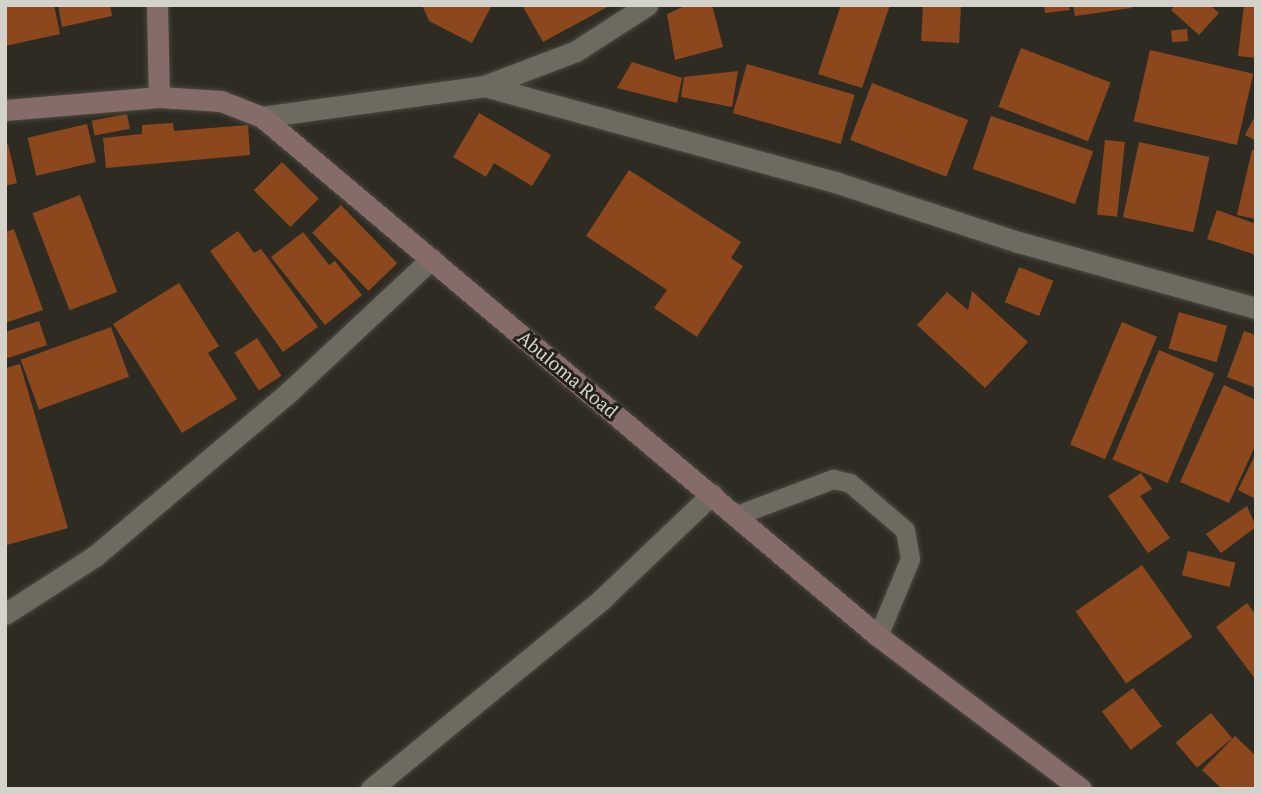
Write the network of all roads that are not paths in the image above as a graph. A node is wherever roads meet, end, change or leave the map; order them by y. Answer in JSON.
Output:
{"nodes":[{"id":1,"x":157,"y":5,"type":"edge"},
{"id":2,"x":646,"y":5,"type":"edge"},
{"id":3,"x":484,"y":86,"type":"junction"},
{"id":4,"x":159,"y":97,"type":"junction"},
{"id":5,"x":5,"y":110,"type":"edge"},
{"id":6,"x":262,"y":117,"type":"junction"},
{"id":7,"x":431,"y":259,"type":"junction"},
{"id":8,"x":1256,"y":308,"type":"edge"},
{"id":9,"x":712,"y":494,"type":"junction"},
{"id":10,"x":737,"y":515,"type":"junction"},
{"id":11,"x":5,"y":614,"type":"edge"},
{"id":12,"x":878,"y":636,"type":"junction"},
{"id":13,"x":371,"y":789,"type":"edge"},
{"id":14,"x":1082,"y":789,"type":"edge"}],
"edges":[{"from":1,"to":4,"type":"street"},
{"from":2,"to":3,"type":"street"},
{"from":3,"to":6,"type":"street"},
{"from":3,"to":8,"type":"street"},
{"from":4,"to":5,"type":"street","name":"Abuloma Road"},
{"from":4,"to":6,"type":"street","name":"Abuloma Road"},
{"from":6,"to":7,"type":"street","name":"Abuloma Road"},
{"from":7,"to":9,"type":"street","name":"Abuloma Road"},
{"from":7,"to":11,"type":"street"},
{"from":9,"to":10,"type":"street","name":"Abuloma Road"},
{"from":9,"to":13,"type":"street"},
{"from":10,"to":12,"type":"street","name":"Abuloma Road"},
{"from":10,"to":12,"type":"lane"},
{"from":12,"to":14,"type":"street","name":"Abuloma Road"}]}
